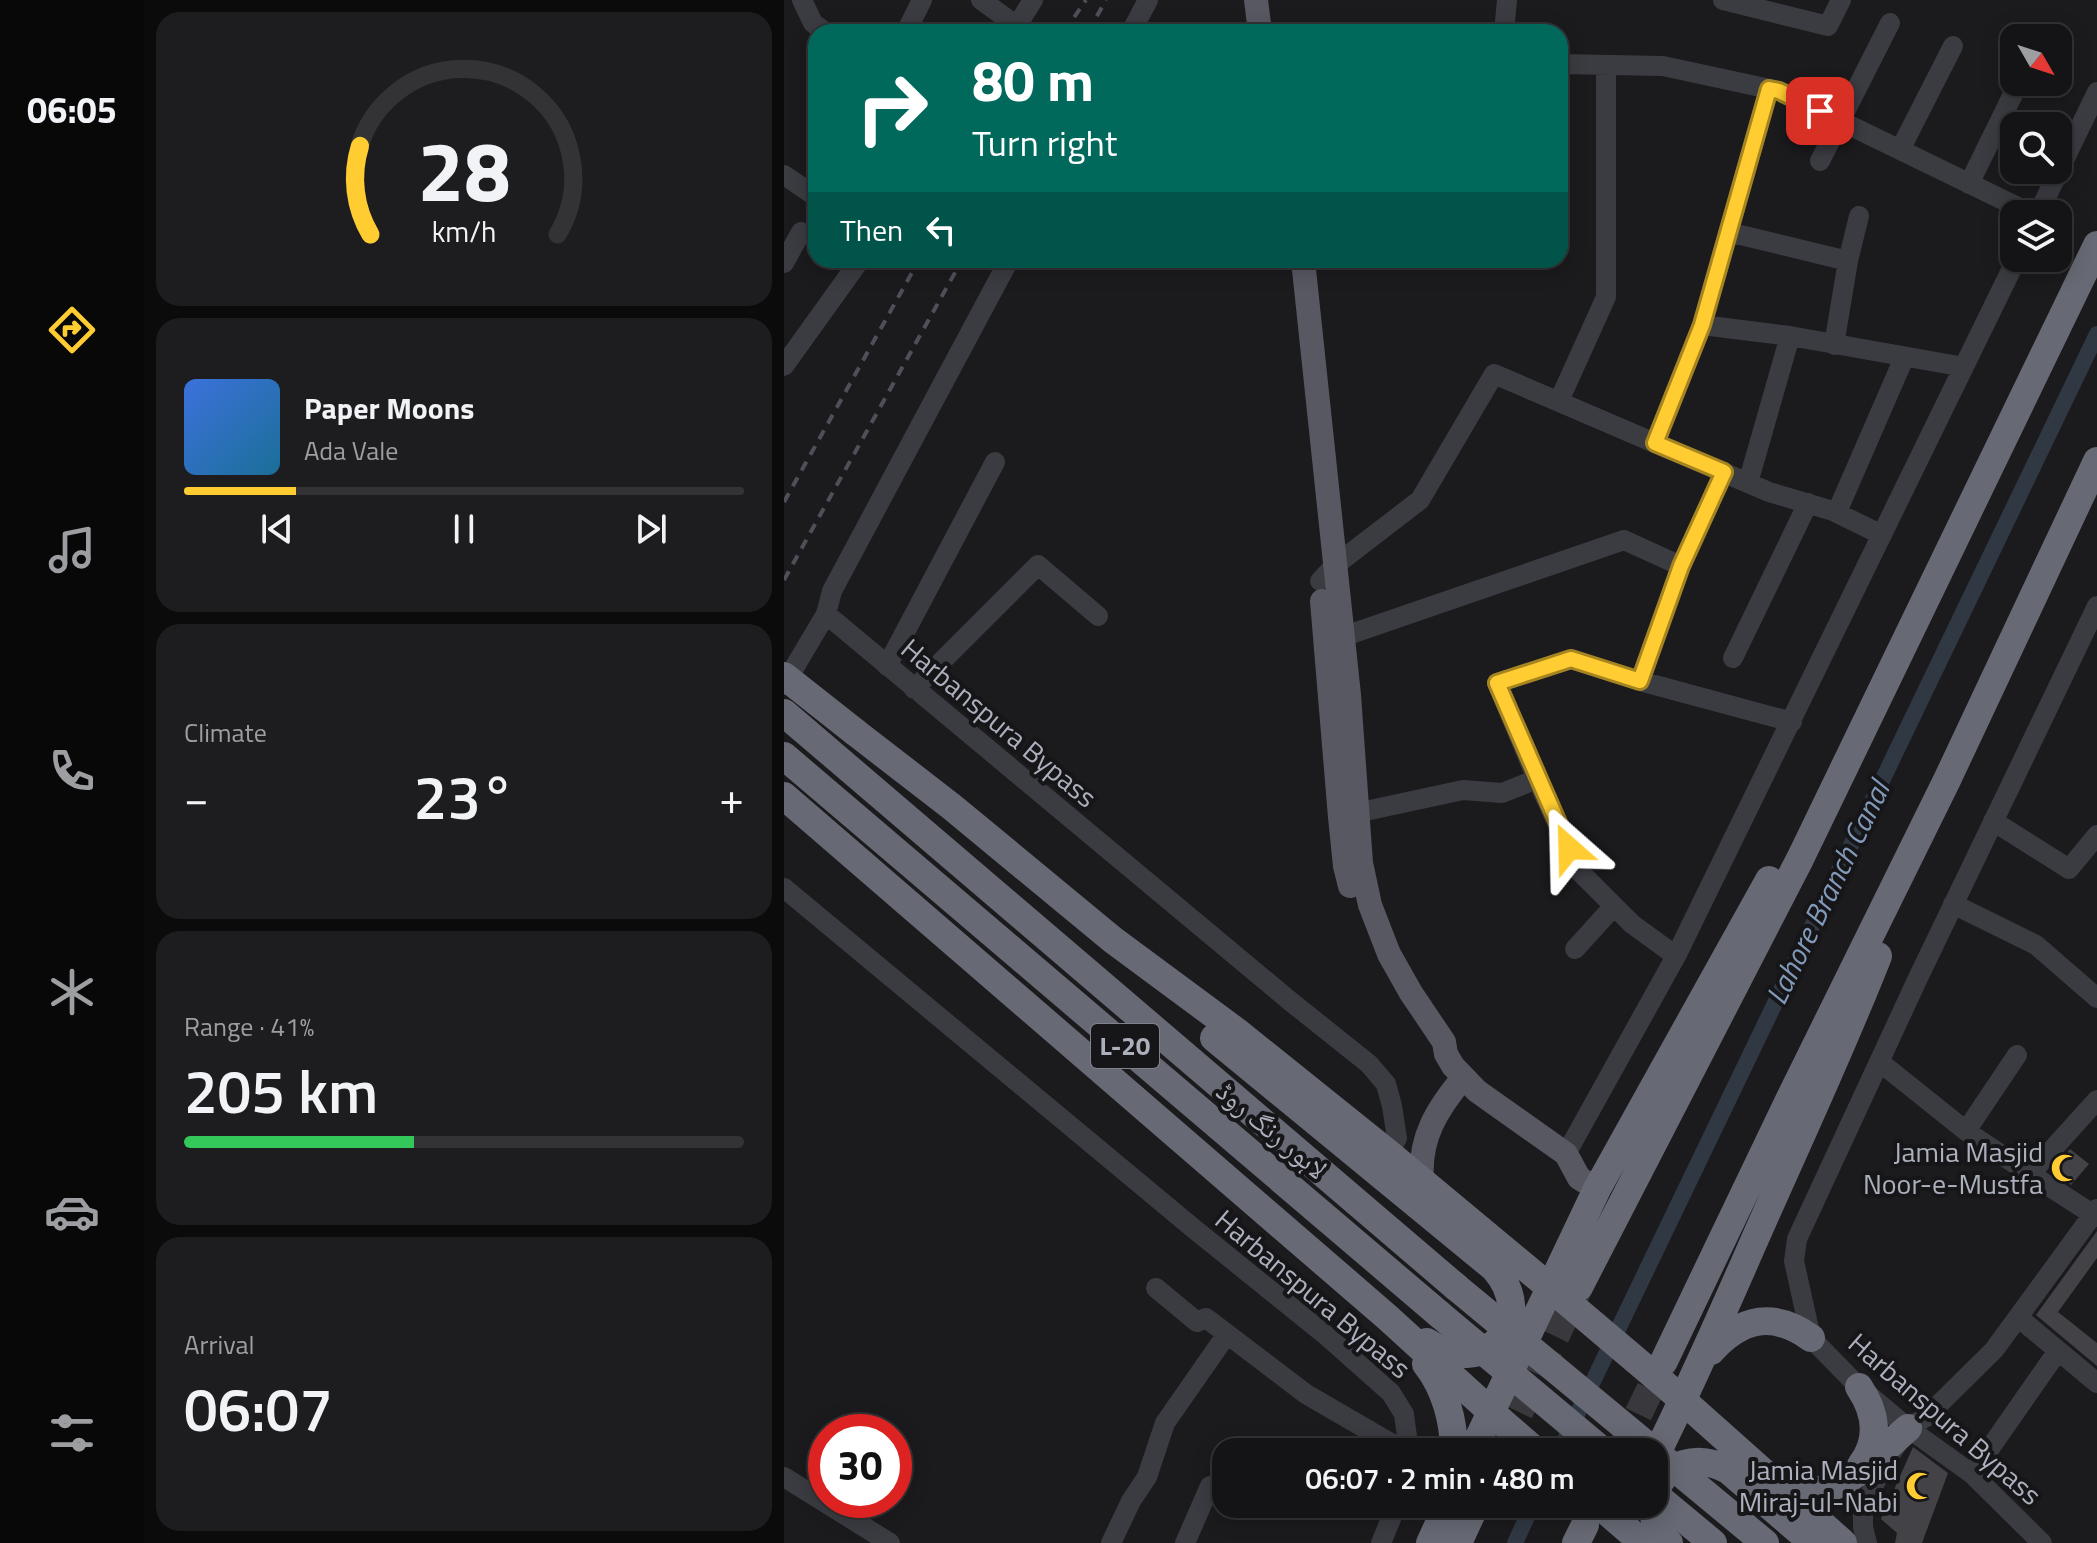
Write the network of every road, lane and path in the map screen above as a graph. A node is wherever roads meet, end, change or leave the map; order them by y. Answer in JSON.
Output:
{"nodes":[{"id":1,"x":802,"y":0,"type":"edge"},
{"id":2,"x":922,"y":0,"type":"edge"},
{"id":3,"x":981,"y":0,"type":"edge"},
{"id":4,"x":1033,"y":0,"type":"edge"},
{"id":5,"x":1148,"y":0,"type":"edge"},
{"id":6,"x":1256,"y":0,"type":"edge"},
{"id":7,"x":1271,"y":0,"type":"edge"},
{"id":8,"x":1507,"y":0,"type":"edge"},
{"id":9,"x":1841,"y":0,"type":"edge"},
{"id":10,"x":1734,"y":1,"type":"edge"},
{"id":11,"x":1890,"y":23,"type":"dead end"},
{"id":12,"x":814,"y":24,"type":"edge"},
{"id":13,"x":910,"y":24,"type":"edge"},
{"id":14,"x":1009,"y":24,"type":"edge"},
{"id":15,"x":1018,"y":24,"type":"edge"},
{"id":16,"x":1135,"y":24,"type":"edge"},
{"id":17,"x":1259,"y":24,"type":"edge"},
{"id":18,"x":1274,"y":24,"type":"edge"},
{"id":19,"x":1505,"y":24,"type":"edge"},
{"id":20,"x":1953,"y":46,"type":"dead end"},
{"id":21,"x":1568,"y":64,"type":"edge"},
{"id":22,"x":1606,"y":65,"type":"junction"},
{"id":23,"x":1769,"y":89,"type":"junction"},
{"id":24,"x":2097,"y":92,"type":"edge"},
{"id":25,"x":2012,"y":96,"type":"edge"},
{"id":26,"x":1841,"y":121,"type":"junction"},
{"id":27,"x":1900,"y":150,"type":"junction"},
{"id":28,"x":1820,"y":161,"type":"dead end"},
{"id":29,"x":784,"y":175,"type":"edge"},
{"id":30,"x":1969,"y":184,"type":"junction"},
{"id":31,"x":808,"y":191,"type":"edge"},
{"id":32,"x":2004,"y":200,"type":"edge"},
{"id":33,"x":2042,"y":200,"type":"edge"},
{"id":34,"x":1859,"y":216,"type":"dead end"},
{"id":35,"x":801,"y":232,"type":"dead end"},
{"id":36,"x":1728,"y":232,"type":"junction"},
{"id":37,"x":2097,"y":245,"type":"edge"},
{"id":38,"x":1848,"y":261,"type":"junction"},
{"id":39,"x":784,"y":263,"type":"edge"},
{"id":40,"x":854,"y":268,"type":"edge"},
{"id":41,"x":1005,"y":268,"type":"edge"},
{"id":42,"x":1289,"y":268,"type":"edge"},
{"id":43,"x":1304,"y":268,"type":"edge"},
{"id":44,"x":2010,"y":272,"type":"edge"},
{"id":45,"x":1702,"y":325,"type":"junction"},
{"id":46,"x":1790,"y":336,"type":"junction"},
{"id":47,"x":1834,"y":345,"type":"junction"},
{"id":48,"x":1904,"y":358,"type":"junction"},
{"id":49,"x":784,"y":366,"type":"edge"},
{"id":50,"x":1964,"y":367,"type":"junction"},
{"id":51,"x":1559,"y":401,"type":"junction"},
{"id":52,"x":1655,"y":443,"type":"junction"},
{"id":53,"x":2097,"y":461,"type":"edge"},
{"id":54,"x":995,"y":462,"type":"dead end"},
{"id":55,"x":1724,"y":472,"type":"junction"},
{"id":56,"x":1748,"y":483,"type":"junction"},
{"id":57,"x":1808,"y":503,"type":"junction"},
{"id":58,"x":1837,"y":512,"type":"junction"},
{"id":59,"x":1882,"y":535,"type":"junction"},
{"id":60,"x":1681,"y":566,"type":"junction"},
{"id":61,"x":1327,"y":574,"type":"junction"},
{"id":62,"x":2097,"y":606,"type":"edge"},
{"id":63,"x":826,"y":614,"type":"junction"},
{"id":64,"x":1098,"y":616,"type":"dead end"},
{"id":65,"x":1334,"y":642,"type":"junction"},
{"id":66,"x":1733,"y":658,"type":"dead end"},
{"id":67,"x":1892,"y":664,"type":"junction"},
{"id":68,"x":887,"y":666,"type":"junction"},
{"id":69,"x":784,"y":676,"type":"edge"},
{"id":70,"x":1640,"y":681,"type":"junction"},
{"id":71,"x":784,"y":685,"type":"edge"},
{"id":72,"x":914,"y":689,"type":"junction"},
{"id":73,"x":784,"y":713,"type":"edge"},
{"id":74,"x":1792,"y":722,"type":"junction"},
{"id":75,"x":784,"y":756,"type":"edge"},
{"id":76,"x":1537,"y":779,"type":"junction"},
{"id":77,"x":1947,"y":780,"type":"junction"},
{"id":78,"x":789,"y":800,"type":"edge"},
{"id":79,"x":1349,"y":814,"type":"junction"},
{"id":80,"x":1993,"y":821,"type":"junction"},
{"id":81,"x":2097,"y":835,"type":"edge"},
{"id":82,"x":784,"y":888,"type":"edge"},
{"id":83,"x":1953,"y":904,"type":"junction"},
{"id":84,"x":1614,"y":906,"type":"junction"},
{"id":85,"x":1113,"y":940,"type":"junction"},
{"id":86,"x":1575,"y":949,"type":"dead end"},
{"id":87,"x":1676,"y":956,"type":"junction"},
{"id":88,"x":2097,"y":998,"type":"edge"},
{"id":89,"x":2017,"y":1055,"type":"dead end"},
{"id":90,"x":1881,"y":1063,"type":"junction"},
{"id":91,"x":1463,"y":1078,"type":"junction"},
{"id":92,"x":2097,"y":1100,"type":"edge"},
{"id":93,"x":1966,"y":1131,"type":"junction"},
{"id":94,"x":1388,"y":1153,"type":"junction"},
{"id":95,"x":1566,"y":1154,"type":"junction"},
{"id":96,"x":2030,"y":1174,"type":"junction"},
{"id":97,"x":1422,"y":1179,"type":"junction"},
{"id":98,"x":1597,"y":1189,"type":"junction"},
{"id":99,"x":2096,"y":1213,"type":"edge"},
{"id":100,"x":1480,"y":1228,"type":"junction"},
{"id":101,"x":1577,"y":1234,"type":"junction"},
{"id":102,"x":1156,"y":1288,"type":"dead end"},
{"id":103,"x":1562,"y":1290,"type":"junction"},
{"id":104,"x":1387,"y":1317,"type":"junction"},
{"id":105,"x":2018,"y":1317,"type":"junction"},
{"id":106,"x":1227,"y":1334,"type":"junction"},
{"id":107,"x":1811,"y":1338,"type":"junction"},
{"id":108,"x":2057,"y":1352,"type":"junction"},
{"id":109,"x":1704,"y":1358,"type":"junction"},
{"id":110,"x":1664,"y":1361,"type":"tunnel mouth"},
{"id":111,"x":2097,"y":1383,"type":"edge"},
{"id":112,"x":1859,"y":1387,"type":"junction"},
{"id":113,"x":1677,"y":1395,"type":"junction"},
{"id":114,"x":1496,"y":1416,"type":"junction"},
{"id":115,"x":1908,"y":1428,"type":"junction"},
{"id":116,"x":1383,"y":1438,"type":"edge"},
{"id":117,"x":1407,"y":1438,"type":"edge"},
{"id":118,"x":1453,"y":1438,"type":"edge"},
{"id":119,"x":1493,"y":1438,"type":"edge"},
{"id":120,"x":1521,"y":1438,"type":"edge"},
{"id":121,"x":1587,"y":1438,"type":"edge"},
{"id":122,"x":1662,"y":1438,"type":"edge"},
{"id":123,"x":1728,"y":1441,"type":"junction"},
{"id":124,"x":1668,"y":1473,"type":"edge"},
{"id":125,"x":1972,"y":1474,"type":"junction"},
{"id":126,"x":1853,"y":1475,"type":"junction"},
{"id":127,"x":787,"y":1484,"type":"edge"},
{"id":128,"x":1778,"y":1485,"type":"junction"},
{"id":129,"x":1210,"y":1486,"type":"dead end"},
{"id":130,"x":1668,"y":1506,"type":"edge"},
{"id":131,"x":1391,"y":1518,"type":"edge"},
{"id":132,"x":1441,"y":1518,"type":"edge"},
{"id":133,"x":1470,"y":1518,"type":"edge"},
{"id":134,"x":1653,"y":1518,"type":"edge"},
{"id":135,"x":1605,"y":1523,"type":"edge"},
{"id":136,"x":882,"y":1541,"type":"edge"},
{"id":137,"x":1111,"y":1543,"type":"edge"},
{"id":138,"x":1185,"y":1543,"type":"edge"},
{"id":139,"x":1381,"y":1543,"type":"edge"},
{"id":140,"x":1430,"y":1543,"type":"edge"},
{"id":141,"x":1458,"y":1543,"type":"edge"},
{"id":142,"x":1643,"y":1543,"type":"edge"},
{"id":143,"x":1669,"y":1543,"type":"edge"},
{"id":144,"x":1713,"y":1543,"type":"edge"},
{"id":145,"x":1765,"y":1543,"type":"edge"},
{"id":146,"x":1813,"y":1543,"type":"edge"},
{"id":147,"x":1843,"y":1543,"type":"edge"},
{"id":148,"x":1867,"y":1543,"type":"edge"},
{"id":149,"x":2042,"y":1543,"type":"edge"}],
"edges":[{"from":1,"to":12,"type":"street"},
{"from":2,"to":13,"type":"street"},
{"from":3,"to":14,"type":"street"},
{"from":4,"to":15,"type":"street"},
{"from":5,"to":16,"type":"street"},
{"from":6,"to":17,"type":"main road"},
{"from":7,"to":18,"type":"main road"},
{"from":8,"to":19,"type":"street"},
{"from":9,"to":10,"type":"street"},
{"from":11,"to":26,"type":"street"},
{"from":20,"to":27,"type":"street"},
{"from":21,"to":22,"type":"street"},
{"from":22,"to":23,"type":"street"},
{"from":22,"to":51,"type":"street"},
{"from":23,"to":26,"type":"street"},
{"from":23,"to":36,"type":"street"},
{"from":24,"to":33,"type":"street"},
{"from":25,"to":30,"type":"street"},
{"from":26,"to":27,"type":"street"},
{"from":26,"to":28,"type":"street"},
{"from":27,"to":30,"type":"street"},
{"from":29,"to":31,"type":"street"},
{"from":30,"to":32,"type":"street"},
{"from":34,"to":38,"type":"street"},
{"from":35,"to":39,"type":"street"},
{"from":36,"to":38,"type":"street"},
{"from":36,"to":45,"type":"street"},
{"from":37,"to":67,"type":"highway"},
{"from":38,"to":47,"type":"street"},
{"from":40,"to":49,"type":"street"},
{"from":41,"to":63,"type":"street"},
{"from":42,"to":61,"type":"main road"},
{"from":43,"to":61,"type":"main road"},
{"from":44,"to":50,"type":"street"},
{"from":45,"to":46,"type":"street"},
{"from":45,"to":52,"type":"street"},
{"from":46,"to":47,"type":"street"},
{"from":46,"to":56,"type":"street"},
{"from":47,"to":48,"type":"street"},
{"from":48,"to":50,"type":"street"},
{"from":48,"to":58,"type":"street"},
{"from":50,"to":59,"type":"street"},
{"from":51,"to":52,"type":"street"},
{"from":51,"to":61,"type":"street"},
{"from":52,"to":55,"type":"street"},
{"from":53,"to":77,"type":"highway"},
{"from":54,"to":68,"type":"street"},
{"from":55,"to":56,"type":"street"},
{"from":55,"to":60,"type":"street"},
{"from":56,"to":57,"type":"street"},
{"from":57,"to":58,"type":"street"},
{"from":57,"to":66,"type":"street"},
{"from":58,"to":59,"type":"street"},
{"from":59,"to":74,"type":"street"},
{"from":60,"to":65,"type":"street"},
{"from":60,"to":70,"type":"street"},
{"from":61,"to":65,"type":"main road"},
{"from":62,"to":80,"type":"street"},
{"from":63,"to":68,"type":"street","name":"Harbanspura Bypass"},
{"from":63,"to":71,"type":"street"},
{"from":64,"to":72,"type":"street"},
{"from":65,"to":79,"type":"main road"},
{"from":67,"to":98,"type":"highway"},
{"from":67,"to":103,"type":"highway"},
{"from":68,"to":72,"type":"street","name":"Harbanspura Bypass"},
{"from":69,"to":85,"type":"highway","bridge":true},
{"from":70,"to":74,"type":"street"},
{"from":70,"to":76,"type":"street"},
{"from":72,"to":94,"type":"street","name":"Harbanspura Bypass"},
{"from":73,"to":145,"type":"highway","name":"لاہور رنگ روڈ","number":"L-20","bridge":true},
{"from":74,"to":87,"type":"street"},
{"from":75,"to":121,"type":"highway","name":"لاہور رنگ روڈ","number":"L-20","bridge":true},
{"from":76,"to":79,"type":"street"},
{"from":76,"to":84,"type":"street"},
{"from":77,"to":109,"type":"highway"},
{"from":77,"to":110,"type":"highway"},
{"from":78,"to":104,"type":"highway"},
{"from":79,"to":91,"type":"main road"},
{"from":80,"to":81,"type":"street"},
{"from":80,"to":83,"type":"street"},
{"from":82,"to":117,"type":"street","name":"Harbanspura Bypass"},
{"from":83,"to":88,"type":"street"},
{"from":83,"to":90,"type":"street"},
{"from":84,"to":86,"type":"street"},
{"from":84,"to":87,"type":"street"},
{"from":85,"to":94,"type":"highway"},
{"from":85,"to":104,"type":"highway"},
{"from":87,"to":95,"type":"street"},
{"from":89,"to":93,"type":"street"},
{"from":90,"to":93,"type":"street"},
{"from":90,"to":107,"type":"street"},
{"from":91,"to":95,"type":"main road"},
{"from":91,"to":97,"type":"main road"},
{"from":92,"to":96,"type":"street"},
{"from":93,"to":96,"type":"street"},
{"from":94,"to":97,"type":"highway"},
{"from":95,"to":98,"type":"main road"},
{"from":96,"to":99,"type":"street"},
{"from":97,"to":100,"type":"highway"},
{"from":98,"to":101,"type":"highway"},
{"from":99,"to":105,"type":"street"},
{"from":100,"to":101,"type":"highway"},
{"from":100,"to":103,"type":"highway"},
{"from":101,"to":103,"type":"highway"},
{"from":102,"to":106,"type":"street"},
{"from":103,"to":113,"type":"highway","bridge":true},
{"from":103,"to":114,"type":"highway"},
{"from":104,"to":114,"type":"highway"},
{"from":104,"to":118,"type":"highway"},
{"from":105,"to":108,"type":"street"},
{"from":105,"to":115,"type":"street"},
{"from":106,"to":116,"type":"street"},
{"from":106,"to":137,"type":"street"},
{"from":107,"to":109,"type":"highway"},
{"from":107,"to":112,"type":"street","name":"Harbanspura Bypass"},
{"from":108,"to":111,"type":"street"},
{"from":108,"to":125,"type":"street"},
{"from":109,"to":113,"type":"highway"},
{"from":109,"to":123,"type":"highway"},
{"from":112,"to":115,"type":"street","name":"Harbanspura Bypass"},
{"from":112,"to":126,"type":"highway"},
{"from":113,"to":122,"type":"highway"},
{"from":113,"to":123,"type":"highway"},
{"from":114,"to":119,"type":"highway"},
{"from":114,"to":120,"type":"highway","bridge":true},
{"from":115,"to":125,"type":"street","name":"Harbanspura Bypass"},
{"from":115,"to":126,"type":"highway"},
{"from":115,"to":148,"type":"street"},
{"from":123,"to":128,"type":"highway"},
{"from":124,"to":146,"type":"highway"},
{"from":125,"to":149,"type":"street","name":"Harbanspura Bypass"},
{"from":126,"to":128,"type":"highway"},
{"from":127,"to":136,"type":"street"},
{"from":128,"to":147,"type":"highway"},
{"from":129,"to":138,"type":"street"},
{"from":130,"to":144,"type":"highway","bridge":true},
{"from":131,"to":139,"type":"street"},
{"from":132,"to":140,"type":"highway"},
{"from":133,"to":141,"type":"highway"},
{"from":134,"to":143,"type":"highway"},
{"from":135,"to":142,"type":"highway"}]}
